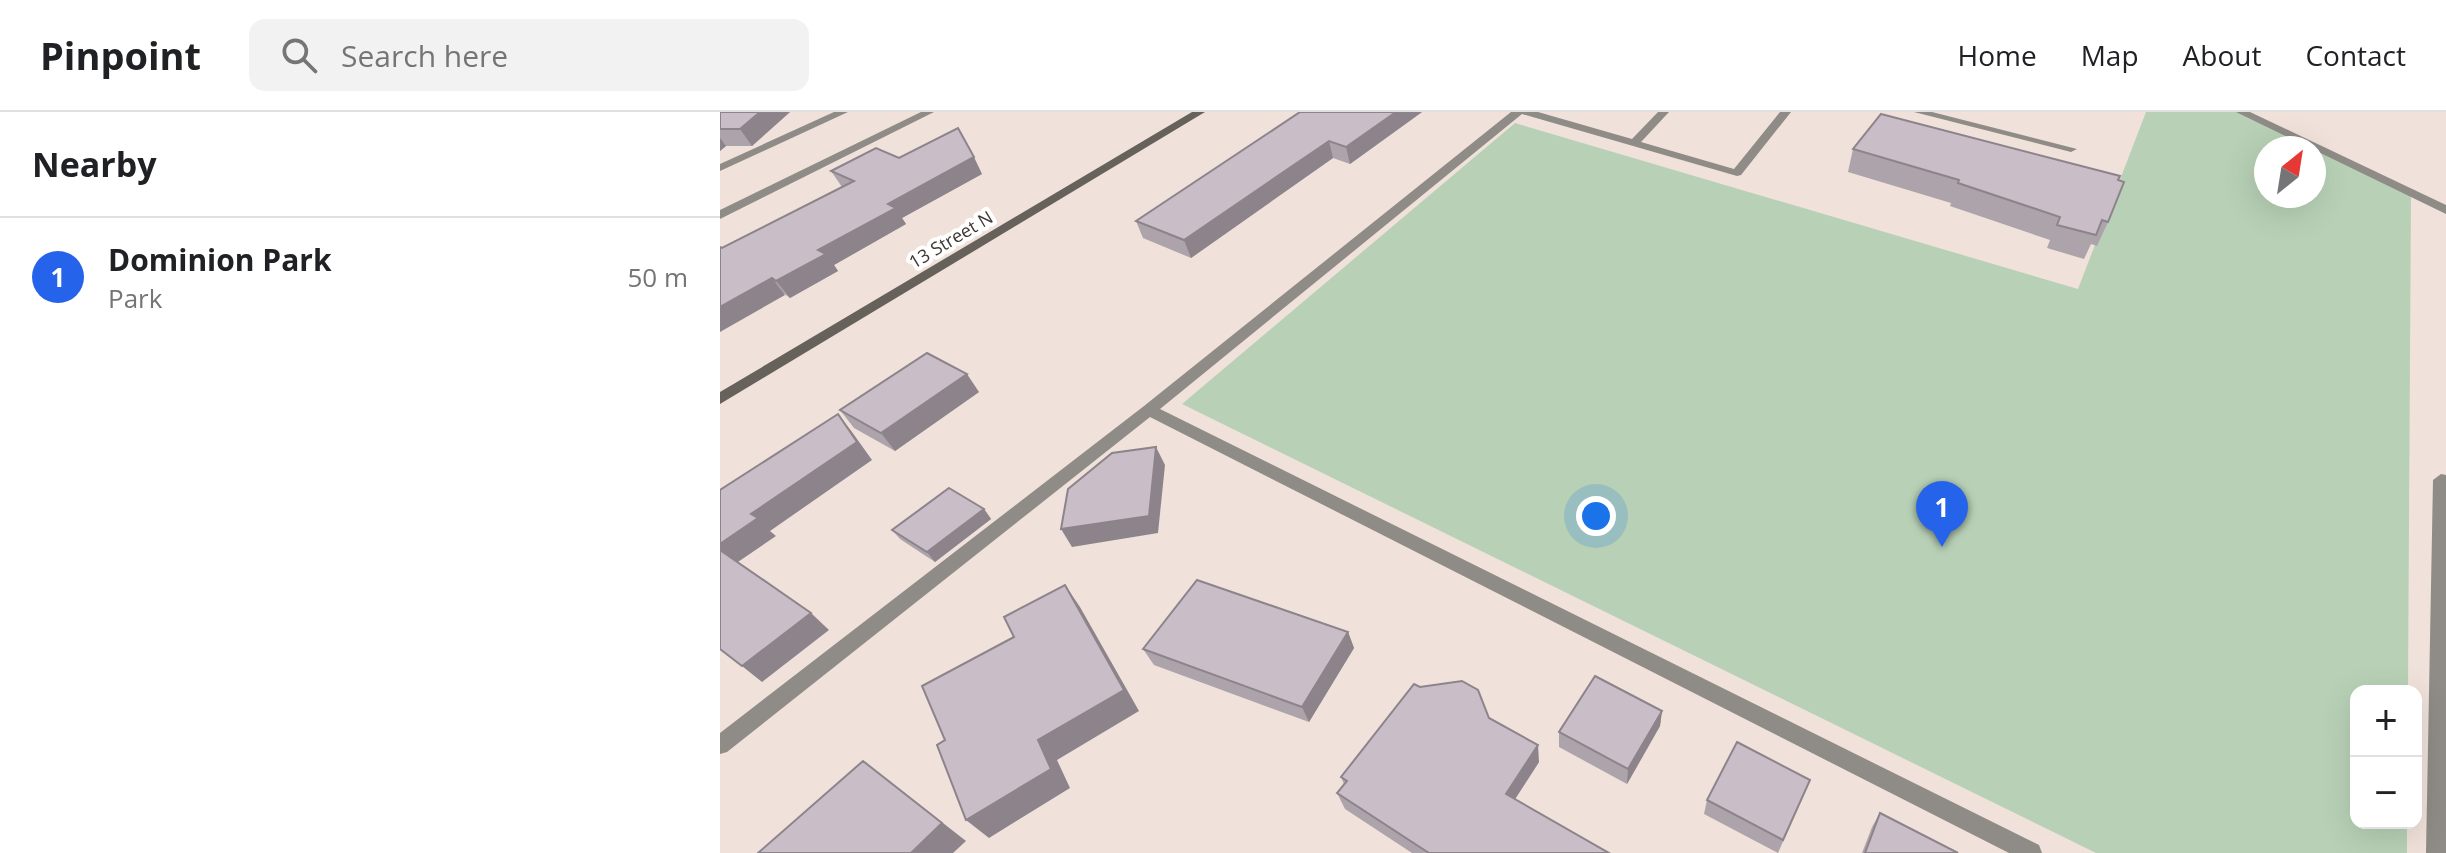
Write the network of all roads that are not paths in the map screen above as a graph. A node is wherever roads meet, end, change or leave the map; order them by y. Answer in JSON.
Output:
{"nodes":[{"id":1,"x":843,"y":112,"type":"edge"},
{"id":2,"x":929,"y":112,"type":"edge"},
{"id":3,"x":1200,"y":112,"type":"edge"},
{"id":4,"x":1518,"y":112,"type":"edge"},
{"id":5,"x":1526,"y":112,"type":"edge"},
{"id":6,"x":1664,"y":112,"type":"edge"},
{"id":7,"x":1786,"y":112,"type":"edge"},
{"id":8,"x":1919,"y":112,"type":"edge"},
{"id":9,"x":2241,"y":112,"type":"edge"},
{"id":10,"x":1634,"y":143,"type":"junction"},
{"id":11,"x":2071,"y":149,"type":"dead end"},
{"id":12,"x":720,"y":168,"type":"edge"},
{"id":13,"x":2446,"y":210,"type":"edge"},
{"id":14,"x":720,"y":215,"type":"edge"},
{"id":15,"x":720,"y":399,"type":"edge"},
{"id":16,"x":1149,"y":410,"type":"junction"},
{"id":17,"x":2446,"y":481,"type":"edge"},
{"id":18,"x":720,"y":745,"type":"edge"},
{"id":19,"x":2031,"y":853,"type":"edge"},
{"id":20,"x":2437,"y":853,"type":"edge"}],
"edges":[{"from":1,"to":12,"type":"street"},
{"from":2,"to":14,"type":"street"},
{"from":3,"to":15,"type":"street","name":"13 Street N"},
{"from":4,"to":16,"type":"street"},
{"from":5,"to":10,"type":"street"},
{"from":6,"to":10,"type":"street"},
{"from":7,"to":10,"type":"street"},
{"from":8,"to":11,"type":"street"},
{"from":9,"to":13,"type":"street"},
{"from":16,"to":18,"type":"street"},
{"from":16,"to":19,"type":"street"},
{"from":17,"to":20,"type":"street"}]}
